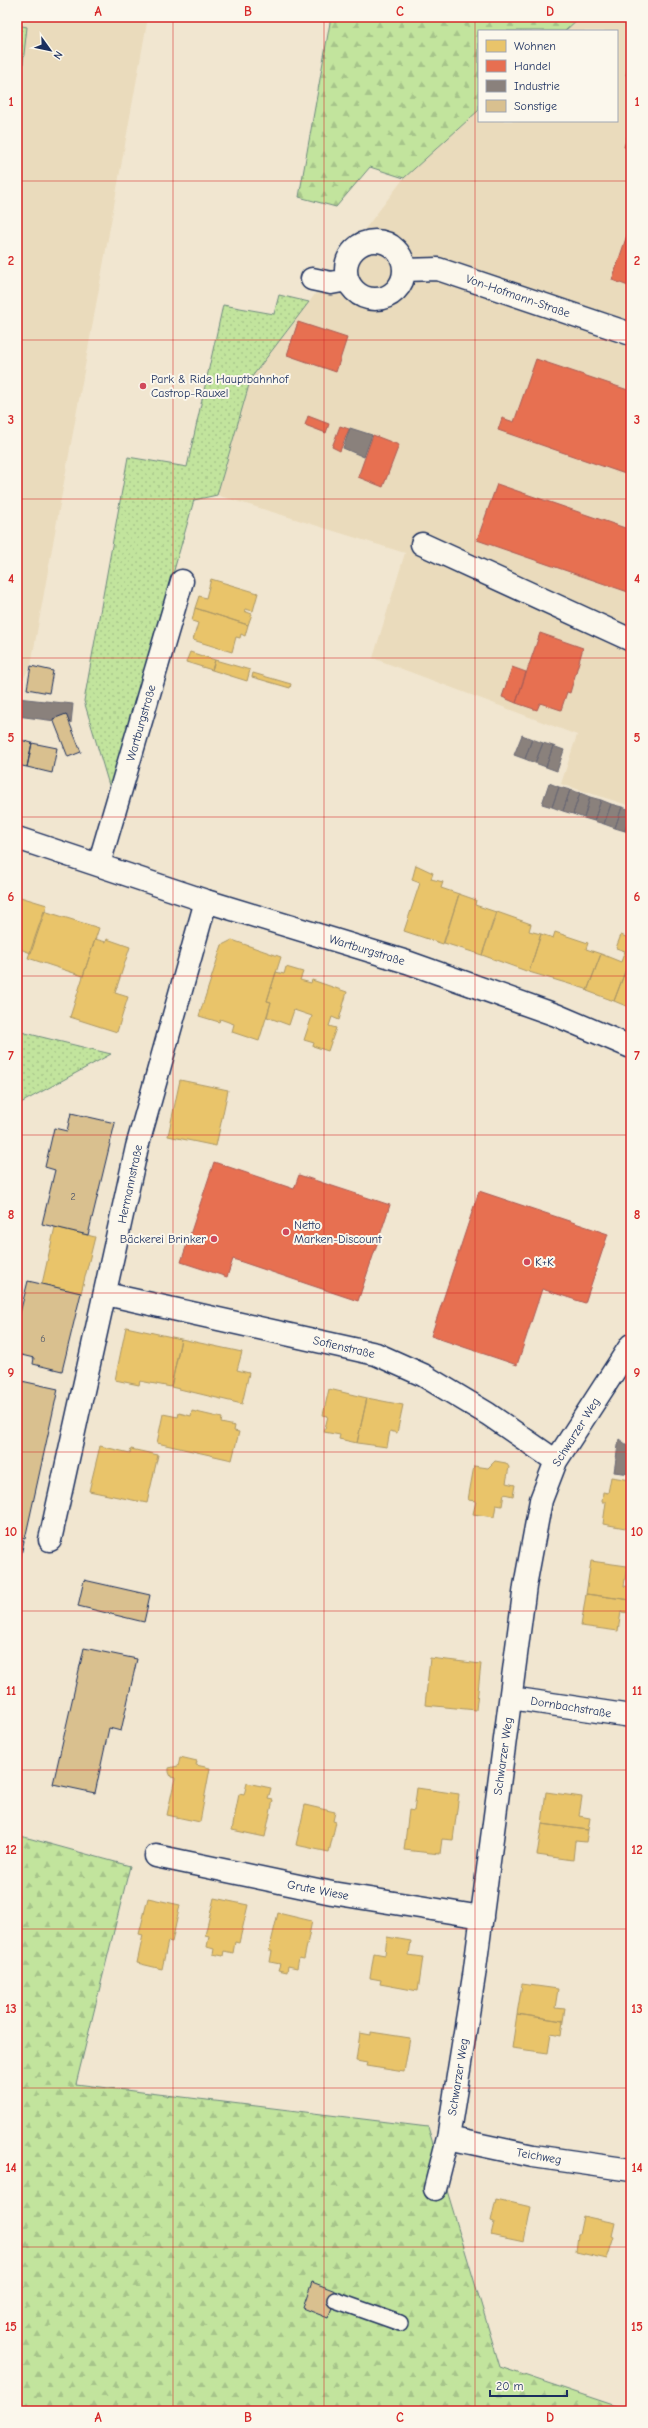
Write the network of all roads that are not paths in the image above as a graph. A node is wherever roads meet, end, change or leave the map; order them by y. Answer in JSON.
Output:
{"nodes":[{"id":1,"x":404,"y":270,"type":"junction"},
{"id":2,"x":312,"y":279,"type":"dead end"},
{"id":3,"x":347,"y":280,"type":"junction"},
{"id":4,"x":631,"y":334,"type":"edge"},
{"id":5,"x":422,"y":544,"type":"dead end"},
{"id":6,"x":182,"y":582,"type":"dead end"},
{"id":7,"x":631,"y":640,"type":"edge"},
{"id":8,"x":17,"y":838,"type":"edge"},
{"id":9,"x":99,"y":864,"type":"junction"},
{"id":10,"x":206,"y":901,"type":"junction"},
{"id":11,"x":631,"y":1047,"type":"edge"},
{"id":12,"x":106,"y":1294,"type":"junction"},
{"id":13,"x":631,"y":1345,"type":"edge"},
{"id":14,"x":556,"y":1461,"type":"junction"},
{"id":15,"x":50,"y":1540,"type":"dead end"},
{"id":16,"x":512,"y":1698,"type":"junction"},
{"id":17,"x":631,"y":1716,"type":"edge"},
{"id":18,"x":156,"y":1856,"type":"dead end"},
{"id":19,"x":482,"y":1917,"type":"junction"},
{"id":20,"x":448,"y":2138,"type":"junction"},
{"id":21,"x":631,"y":2170,"type":"edge"},
{"id":22,"x":434,"y":2189,"type":"dead end"},
{"id":23,"x":335,"y":2300,"type":"dead end"},
{"id":24,"x":400,"y":2323,"type":"dead end"}],
"edges":[{"from":1,"to":3,"type":"street"},
{"from":1,"to":3,"type":"street"},
{"from":1,"to":4,"type":"street","name":"Von-Hofmann-Straße"},
{"from":2,"to":3,"type":"street"},
{"from":5,"to":7,"type":"street"},
{"from":6,"to":9,"type":"street","name":"Wartburgstraße"},
{"from":8,"to":9,"type":"street","name":"Wartburgstraße"},
{"from":9,"to":10,"type":"street","name":"Wartburgstraße"},
{"from":10,"to":11,"type":"street","name":"Wartburgstraße"},
{"from":10,"to":12,"type":"street","name":"Hermannstraße"},
{"from":12,"to":14,"type":"street","name":"Sofienstraße"},
{"from":12,"to":15,"type":"street","name":"Hermannstraße"},
{"from":13,"to":14,"type":"street","name":"Schwarzer Weg"},
{"from":14,"to":16,"type":"street","name":"Schwarzer Weg"},
{"from":16,"to":17,"type":"street","name":"Dornbachstraße"},
{"from":16,"to":19,"type":"street","name":"Schwarzer Weg"},
{"from":18,"to":19,"type":"street","name":"Grute Wiese"},
{"from":19,"to":20,"type":"street","name":"Schwarzer Weg"},
{"from":20,"to":21,"type":"street","name":"Teichweg"},
{"from":20,"to":22,"type":"street","name":"Schwarzer Weg"},
{"from":23,"to":24,"type":"lane"}]}
